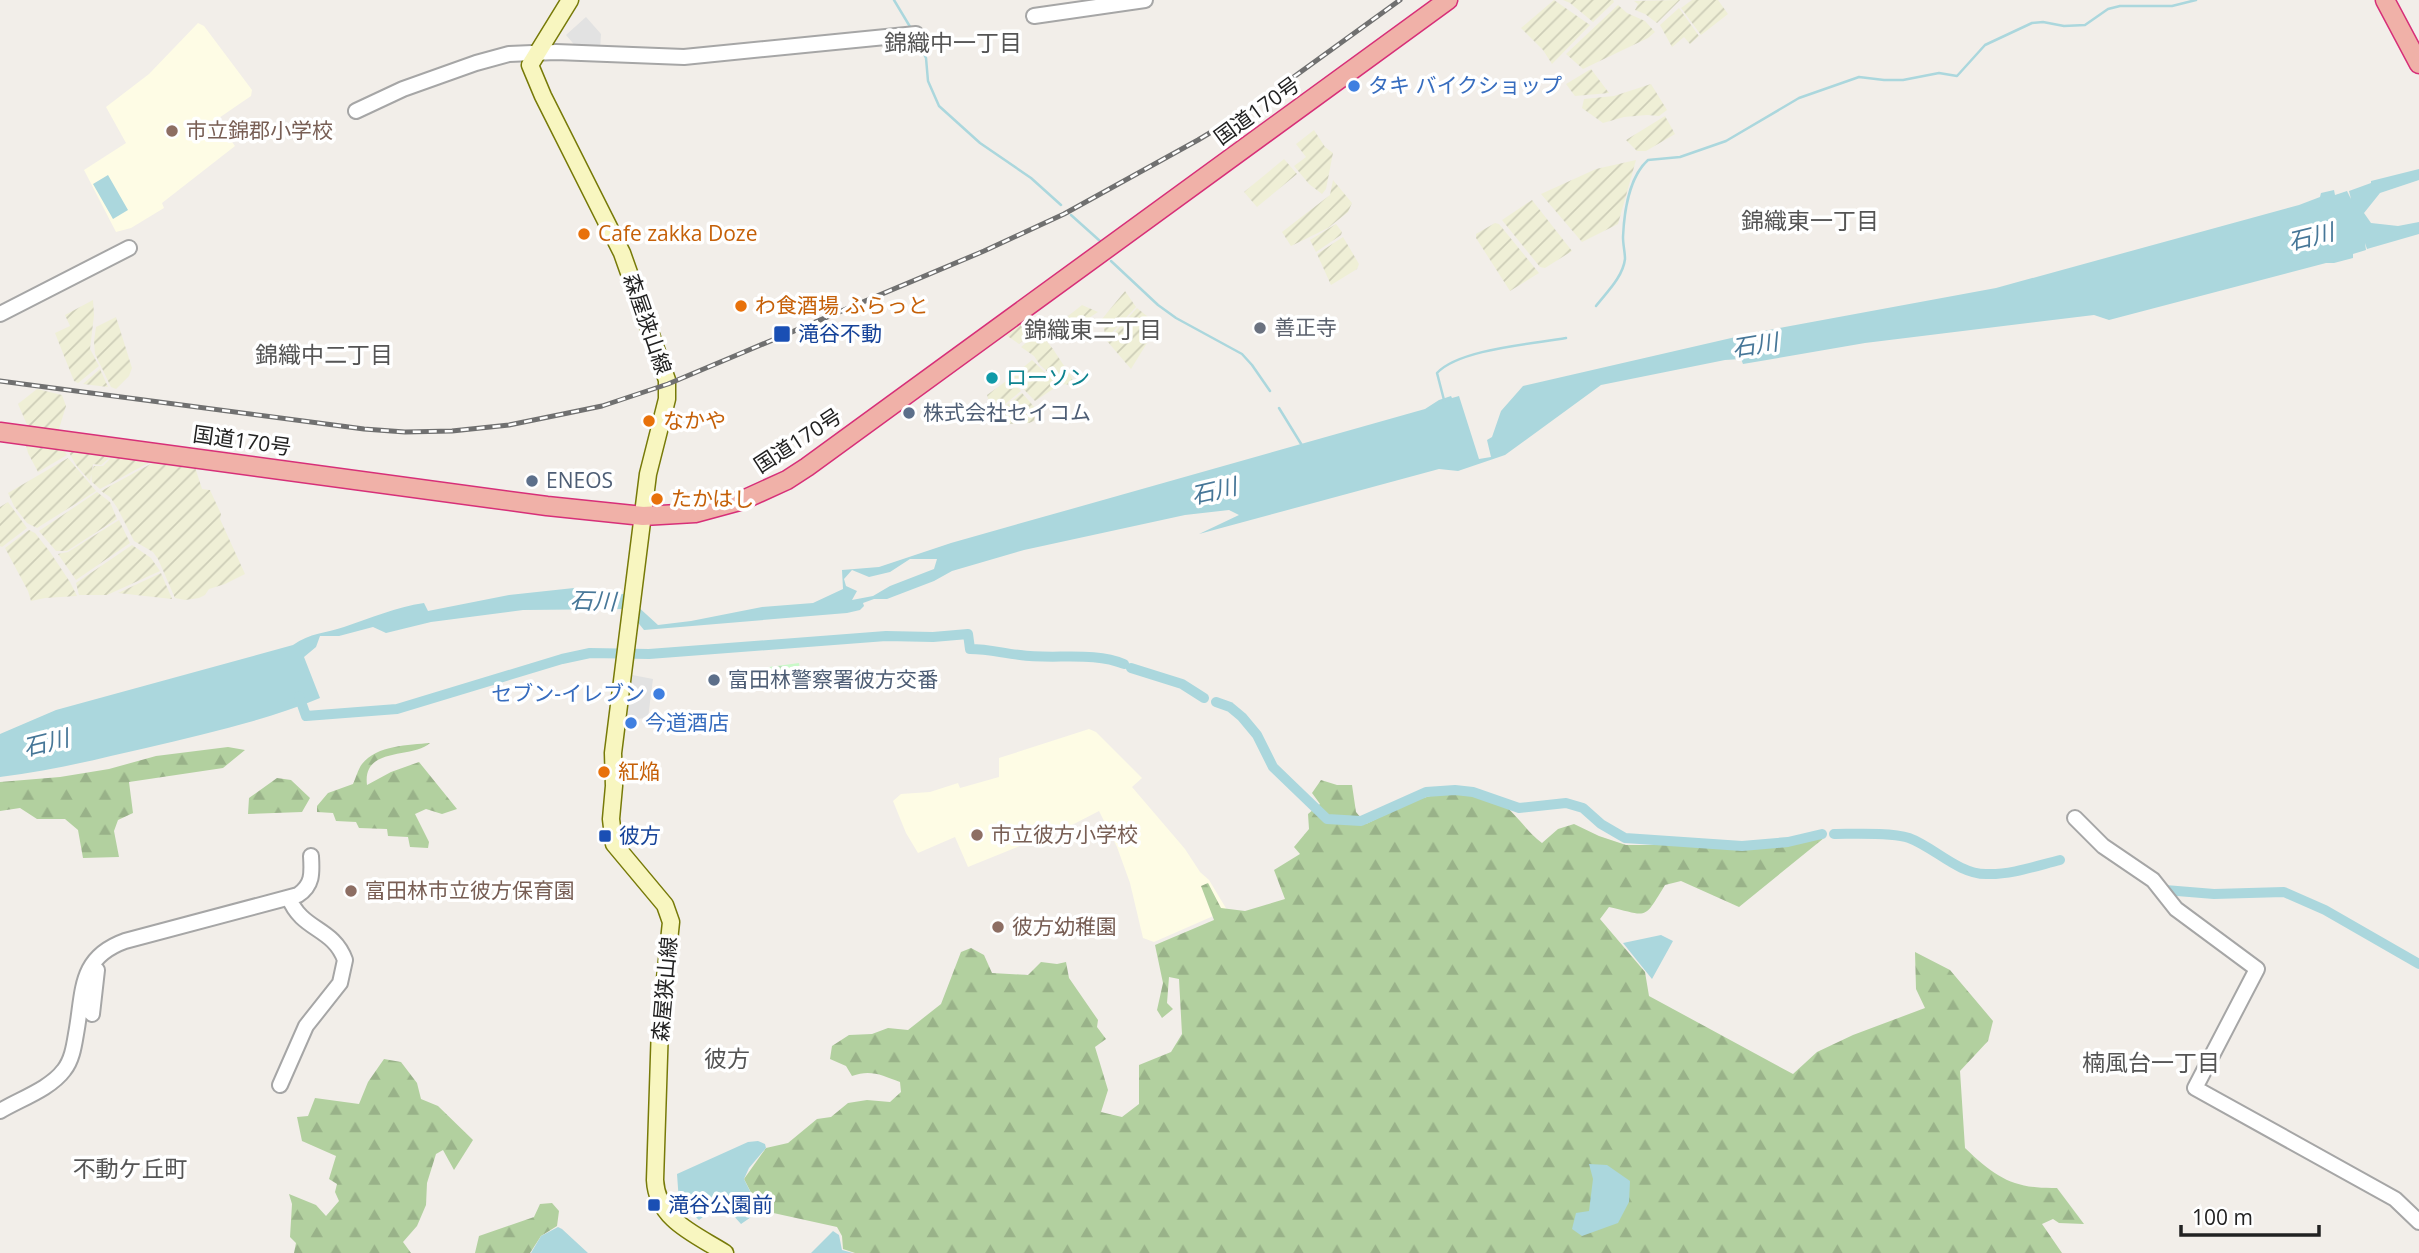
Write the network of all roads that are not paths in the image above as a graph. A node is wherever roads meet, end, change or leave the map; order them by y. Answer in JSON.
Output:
{"nodes":[{"id":1,"x":570,"y":0,"type":"edge"},
{"id":2,"x":1448,"y":0,"type":"edge"},
{"id":3,"x":2385,"y":0,"type":"edge"},
{"id":4,"x":2398,"y":0,"type":"edge"},
{"id":5,"x":1137,"y":1,"type":"edge"},
{"id":6,"x":1034,"y":16,"type":"dead end"},
{"id":7,"x":916,"y":34,"type":"dead end"},
{"id":8,"x":2416,"y":51,"type":"edge"},
{"id":9,"x":536,"y":53,"type":"junction"},
{"id":10,"x":356,"y":111,"type":"dead end"},
{"id":11,"x":130,"y":248,"type":"dead end"},
{"id":12,"x":0,"y":314,"type":"edge"},
{"id":13,"x":0,"y":432,"type":"edge"},
{"id":14,"x":643,"y":516,"type":"junction"},
{"id":15,"x":2075,"y":818,"type":"dead end"},
{"id":16,"x":311,"y":856,"type":"dead end"},
{"id":17,"x":289,"y":898,"type":"junction"},
{"id":18,"x":106,"y":950,"type":"junction"},
{"id":19,"x":92,"y":1014,"type":"dead end"},
{"id":20,"x":280,"y":1085,"type":"dead end"},
{"id":21,"x":0,"y":1111,"type":"edge"},
{"id":22,"x":2419,"y":1222,"type":"edge"},
{"id":23,"x":725,"y":1253,"type":"edge"}],
"edges":[{"from":1,"to":9,"type":"main road"},
{"from":2,"to":14,"type":"highway","name":"国道170号"},
{"from":3,"to":8,"type":"highway"},
{"from":4,"to":8,"type":"highway"},
{"from":5,"to":6,"type":"street"},
{"from":7,"to":9,"type":"street"},
{"from":9,"to":10,"type":"street"},
{"from":9,"to":14,"type":"main road","name":"森屋狭山線"},
{"from":11,"to":12,"type":"street"},
{"from":13,"to":14,"type":"highway","name":"国道170号"},
{"from":14,"to":23,"type":"main road","name":"森屋狭山線"},
{"from":15,"to":22,"type":"street"},
{"from":16,"to":17,"type":"street"},
{"from":17,"to":18,"type":"street"},
{"from":17,"to":20,"type":"street"},
{"from":18,"to":19,"type":"street"},
{"from":18,"to":21,"type":"street"}]}
